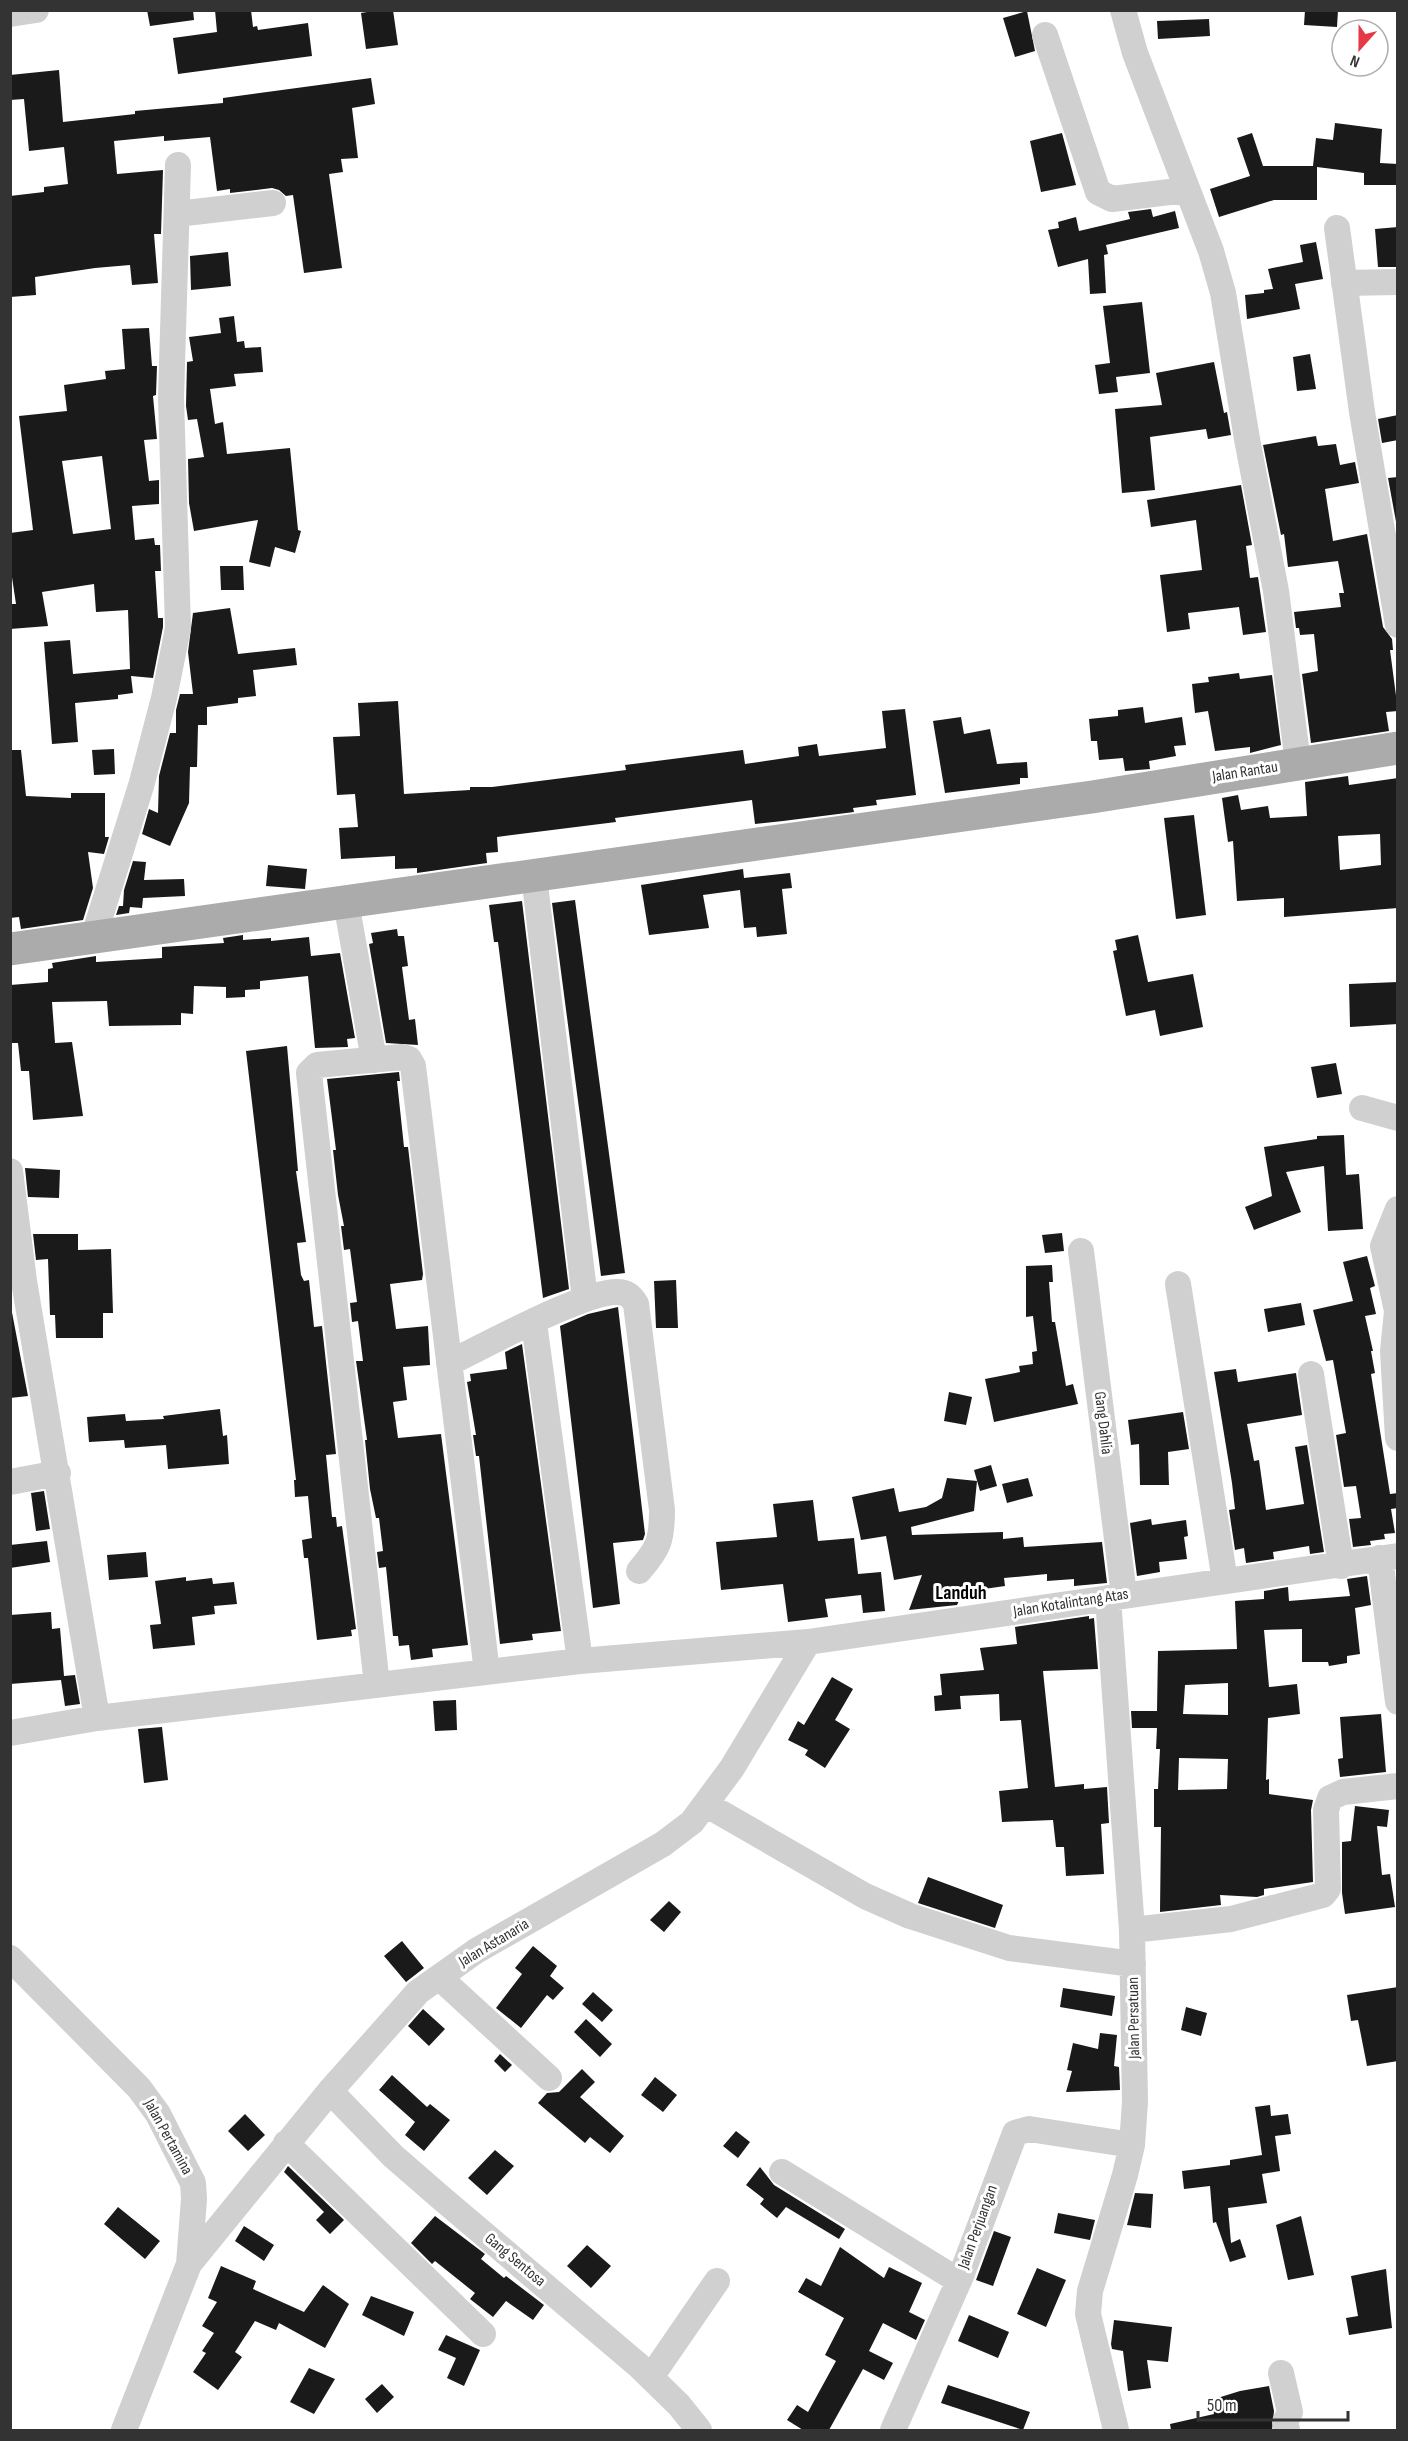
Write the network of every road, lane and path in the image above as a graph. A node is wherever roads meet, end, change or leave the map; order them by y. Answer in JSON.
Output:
{"nodes":[{"id":1,"x":36,"y":10,"type":"edge"},
{"id":2,"x":1123,"y":10,"type":"edge"},
{"id":3,"x":10,"y":14,"type":"edge"},
{"id":4,"x":1045,"y":34,"type":"dead end"},
{"id":5,"x":178,"y":165,"type":"dead end"},
{"id":6,"x":1186,"y":190,"type":"junction"},
{"id":7,"x":273,"y":203,"type":"dead end"},
{"id":8,"x":177,"y":214,"type":"junction"},
{"id":9,"x":1337,"y":228,"type":"dead end"},
{"id":10,"x":1398,"y":282,"type":"edge"},
{"id":11,"x":1344,"y":283,"type":"junction"},
{"id":12,"x":1398,"y":625,"type":"edge"},
{"id":13,"x":1398,"y":748,"type":"edge"},
{"id":14,"x":1298,"y":763,"type":"junction"},
{"id":15,"x":534,"y":876,"type":"junction"},
{"id":16,"x":346,"y":902,"type":"junction"},
{"id":17,"x":93,"y":939,"type":"junction"},
{"id":18,"x":10,"y":950,"type":"edge"},
{"id":19,"x":374,"y":1060,"type":"junction"},
{"id":20,"x":1362,"y":1108,"type":"dead end"},
{"id":21,"x":1398,"y":1118,"type":"edge"},
{"id":22,"x":10,"y":1171,"type":"edge"},
{"id":23,"x":1398,"y":1209,"type":"edge"},
{"id":24,"x":1081,"y":1251,"type":"dead end"},
{"id":25,"x":17,"y":1281,"type":"edge"},
{"id":26,"x":1178,"y":1284,"type":"dead end"},
{"id":27,"x":585,"y":1299,"type":"junction"},
{"id":28,"x":1397,"y":1311,"type":"edge"},
{"id":29,"x":534,"y":1323,"type":"junction"},
{"id":30,"x":449,"y":1363,"type":"junction"},
{"id":31,"x":1311,"y":1374,"type":"dead end"},
{"id":32,"x":1398,"y":1438,"type":"edge"},
{"id":33,"x":58,"y":1473,"type":"junction"},
{"id":34,"x":10,"y":1482,"type":"edge"},
{"id":35,"x":1389,"y":1557,"type":"edge"},
{"id":36,"x":1341,"y":1566,"type":"junction"},
{"id":37,"x":639,"y":1571,"type":"dead end"},
{"id":38,"x":1225,"y":1581,"type":"junction"},
{"id":39,"x":1116,"y":1596,"type":"junction"},
{"id":40,"x":808,"y":1642,"type":"junction"},
{"id":41,"x":590,"y":1660,"type":"junction"},
{"id":42,"x":487,"y":1672,"type":"junction"},
{"id":43,"x":377,"y":1685,"type":"junction"},
{"id":44,"x":1398,"y":1702,"type":"edge"},
{"id":45,"x":97,"y":1718,"type":"junction"},
{"id":46,"x":10,"y":1733,"type":"edge"},
{"id":47,"x":1398,"y":1786,"type":"edge"},
{"id":48,"x":707,"y":1805,"type":"junction"},
{"id":49,"x":1132,"y":1930,"type":"junction"},
{"id":50,"x":10,"y":1958,"type":"edge"},
{"id":51,"x":1133,"y":1964,"type":"junction"},
{"id":52,"x":440,"y":1978,"type":"junction"},
{"id":53,"x":549,"y":2078,"type":"dead end"},
{"id":54,"x":330,"y":2091,"type":"junction"},
{"id":55,"x":286,"y":2143,"type":"junction"},
{"id":56,"x":1132,"y":2145,"type":"junction"},
{"id":57,"x":782,"y":2172,"type":"dead end"},
{"id":58,"x":189,"y":2264,"type":"junction"},
{"id":59,"x":717,"y":2281,"type":"dead end"},
{"id":60,"x":959,"y":2281,"type":"junction"},
{"id":61,"x":483,"y":2334,"type":"dead end"},
{"id":62,"x":1281,"y":2373,"type":"dead end"},
{"id":63,"x":651,"y":2378,"type":"junction"},
{"id":64,"x":124,"y":2430,"type":"edge"},
{"id":65,"x":699,"y":2430,"type":"edge"},
{"id":66,"x":893,"y":2430,"type":"edge"},
{"id":67,"x":1116,"y":2430,"type":"edge"},
{"id":68,"x":1287,"y":2430,"type":"edge"}],
"edges":[{"from":1,"to":3,"type":"street"},
{"from":2,"to":6,"type":"street"},
{"from":4,"to":6,"type":"street"},
{"from":5,"to":8,"type":"street"},
{"from":6,"to":14,"type":"street"},
{"from":7,"to":8,"type":"street"},
{"from":8,"to":17,"type":"street"},
{"from":9,"to":11,"type":"street"},
{"from":10,"to":11,"type":"street"},
{"from":11,"to":12,"type":"street"},
{"from":13,"to":14,"type":"main road","name":"Jalan Rantau"},
{"from":14,"to":15,"type":"main road","name":"Jalan Rantau"},
{"from":15,"to":16,"type":"main road","name":"Jalan Rantau"},
{"from":15,"to":27,"type":"street"},
{"from":16,"to":17,"type":"main road","name":"Jalan Rantau"},
{"from":16,"to":19,"type":"street"},
{"from":17,"to":18,"type":"main road","name":"Jalan Rantau"},
{"from":19,"to":30,"type":"street"},
{"from":19,"to":43,"type":"street"},
{"from":20,"to":21,"type":"street"},
{"from":22,"to":25,"type":"street"},
{"from":23,"to":28,"type":"street"},
{"from":24,"to":39,"type":"street","name":"Gang Dahlia"},
{"from":25,"to":33,"type":"street"},
{"from":26,"to":38,"type":"street"},
{"from":27,"to":29,"type":"street"},
{"from":27,"to":37,"type":"street"},
{"from":28,"to":32,"type":"street"},
{"from":29,"to":30,"type":"street"},
{"from":29,"to":41,"type":"street"},
{"from":30,"to":42,"type":"street"},
{"from":31,"to":36,"type":"street"},
{"from":33,"to":34,"type":"street"},
{"from":33,"to":45,"type":"street"},
{"from":35,"to":36,"type":"street","name":"Jalan Kotalintang Atas"},
{"from":35,"to":44,"type":"street"},
{"from":36,"to":38,"type":"street","name":"Jalan Kotalintang Atas"},
{"from":38,"to":39,"type":"street","name":"Jalan Kotalintang Atas"},
{"from":39,"to":40,"type":"street","name":"Jalan Kotalintang Atas"},
{"from":39,"to":49,"type":"street","name":"Jalan Persatuan"},
{"from":40,"to":41,"type":"street","name":"Jalan Kotalintang Atas"},
{"from":40,"to":48,"type":"street","name":"Jalan Astanaria"},
{"from":41,"to":42,"type":"street","name":"Jalan Kotalintang Atas"},
{"from":42,"to":43,"type":"street","name":"Jalan Kotalintang Atas"},
{"from":43,"to":45,"type":"street","name":"Jalan Kotalintang Atas"},
{"from":45,"to":46,"type":"street","name":"Jalan Kotalintang Atas"},
{"from":47,"to":49,"type":"street"},
{"from":48,"to":51,"type":"street"},
{"from":48,"to":52,"type":"street","name":"Jalan Astanaria"},
{"from":49,"to":51,"type":"street","name":"Jalan Persatuan"},
{"from":50,"to":58,"type":"street","name":"Jalan Pertamina"},
{"from":51,"to":56,"type":"street","name":"Jalan Persatuan"},
{"from":52,"to":53,"type":"street"},
{"from":52,"to":54,"type":"street","name":"Jalan Astanaria"},
{"from":54,"to":55,"type":"street","name":"Jalan Astanaria"},
{"from":54,"to":63,"type":"street","name":"Gang Sentosa"},
{"from":55,"to":58,"type":"street","name":"Jalan Astanaria"},
{"from":55,"to":61,"type":"street"},
{"from":56,"to":60,"type":"street","name":"Jalan Perjuangan"},
{"from":56,"to":67,"type":"street","name":"Jalan Persatuan"},
{"from":57,"to":60,"type":"street"},
{"from":58,"to":64,"type":"street","name":"Jalan Pertamina"},
{"from":59,"to":63,"type":"street"},
{"from":60,"to":66,"type":"street","name":"Jalan Perjuangan"},
{"from":62,"to":68,"type":"street"},
{"from":63,"to":65,"type":"street","name":"Gang Sentosa"}]}
